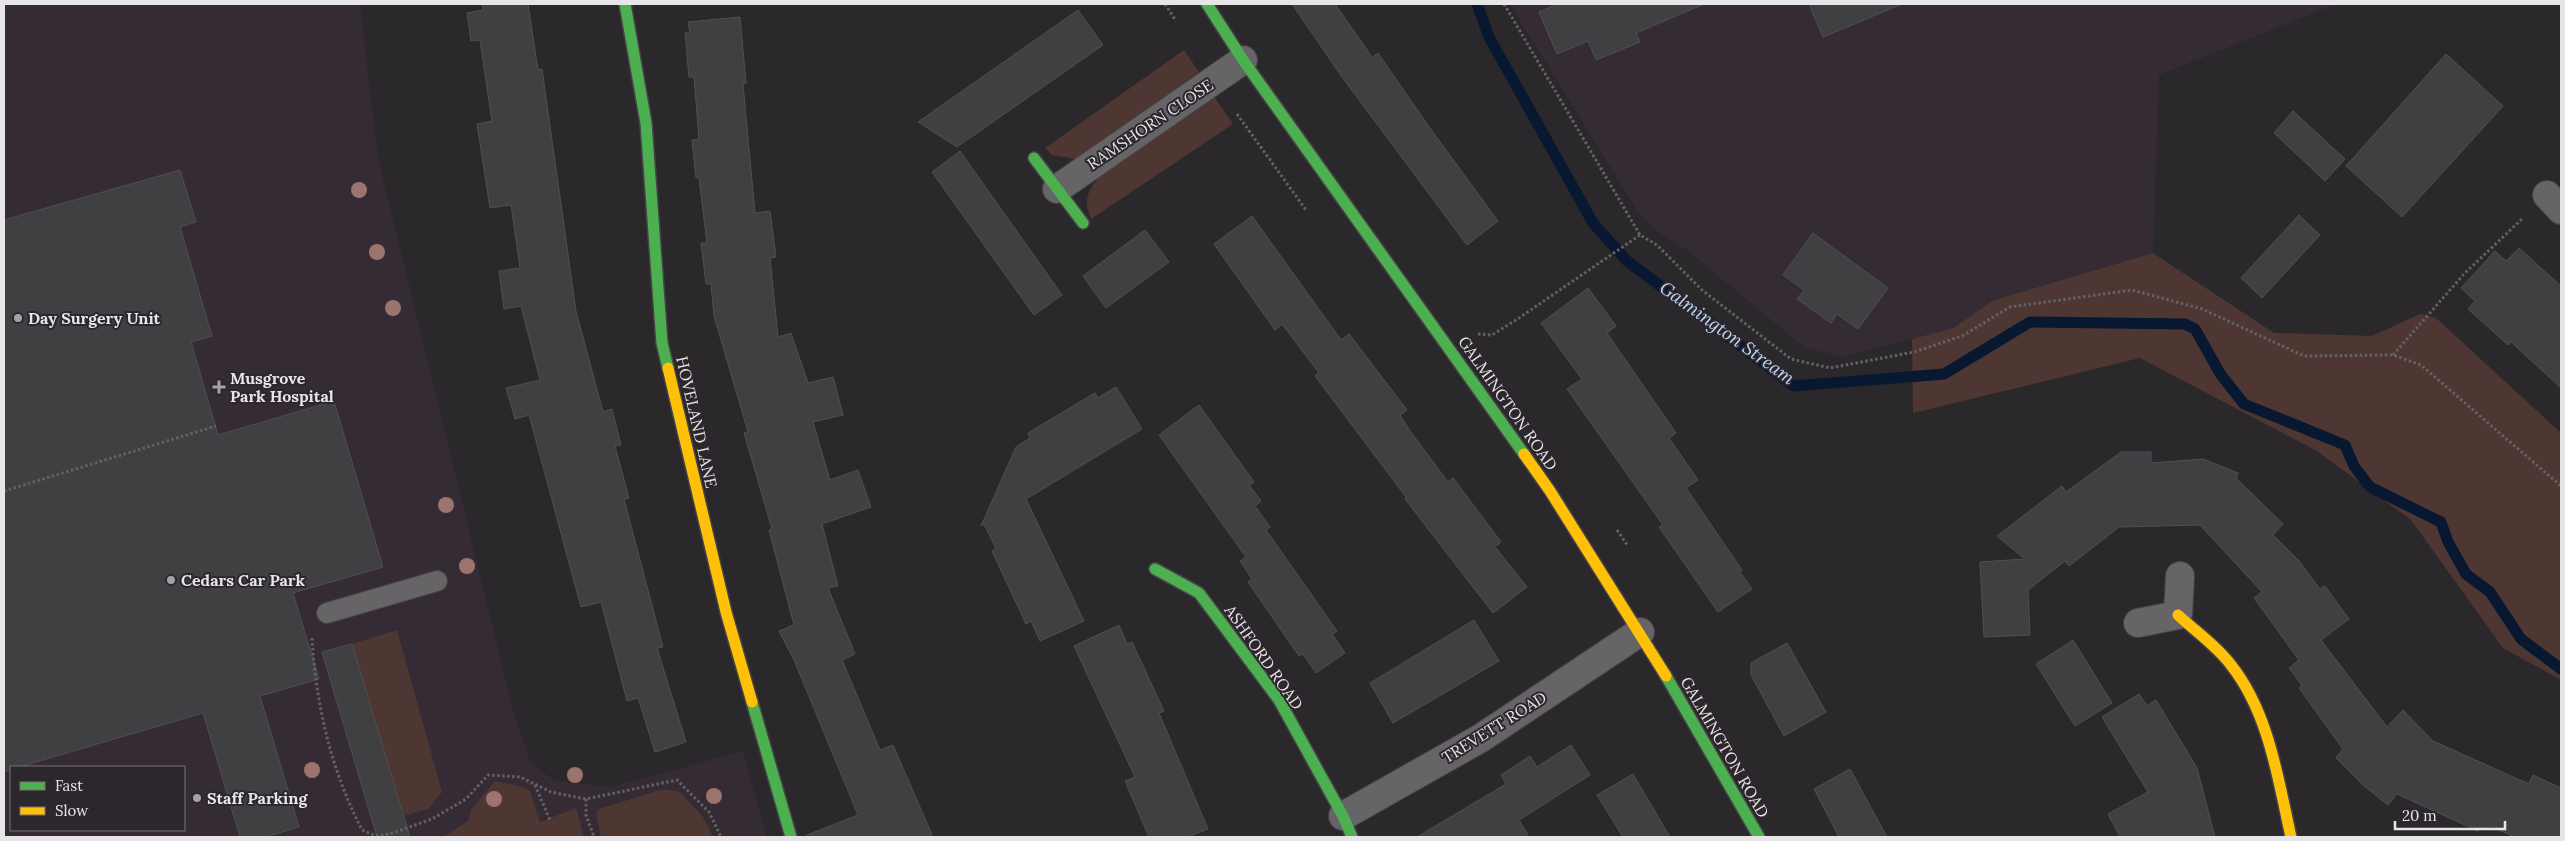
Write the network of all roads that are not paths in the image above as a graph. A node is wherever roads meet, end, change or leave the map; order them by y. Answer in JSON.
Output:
{"nodes":[{"id":1,"x":624,"y":4,"type":"edge"},
{"id":2,"x":1207,"y":4,"type":"edge"},
{"id":3,"x":1243,"y":60,"type":"junction"},
{"id":4,"x":1034,"y":158,"type":"dead end"},
{"id":5,"x":1057,"y":189,"type":"junction"},
{"id":6,"x":1083,"y":223,"type":"dead end"},
{"id":7,"x":1155,"y":569,"type":"dead end"},
{"id":8,"x":2180,"y":576,"type":"dead end"},
{"id":9,"x":437,"y":581,"type":"dead end"},
{"id":10,"x":327,"y":614,"type":"road end"},
{"id":11,"x":2178,"y":615,"type":"junction"},
{"id":12,"x":2138,"y":623,"type":"dead end"},
{"id":13,"x":1640,"y":632,"type":"junction"},
{"id":14,"x":1348,"y":827,"type":"edge"},
{"id":15,"x":792,"y":837,"type":"edge"},
{"id":16,"x":1759,"y":837,"type":"edge"},
{"id":17,"x":2291,"y":837,"type":"edge"}],
"edges":[{"from":1,"to":15,"type":"street","name":"HOVELAND LANE"},
{"from":2,"to":3,"type":"street","name":"GALMINGTON ROAD"},
{"from":3,"to":5,"type":"street","name":"RAMSHORN CLOSE"},
{"from":3,"to":13,"type":"street","name":"GALMINGTON ROAD"},
{"from":4,"to":5,"type":"street"},
{"from":5,"to":6,"type":"street"},
{"from":7,"to":14,"type":"street","name":"ASHFORD ROAD"},
{"from":8,"to":11,"type":"street"},
{"from":9,"to":10,"type":"lane"},
{"from":11,"to":12,"type":"street"},
{"from":11,"to":17,"type":"street"},
{"from":13,"to":14,"type":"street","name":"TREVETT ROAD"},
{"from":13,"to":16,"type":"street","name":"GALMINGTON ROAD"}]}
